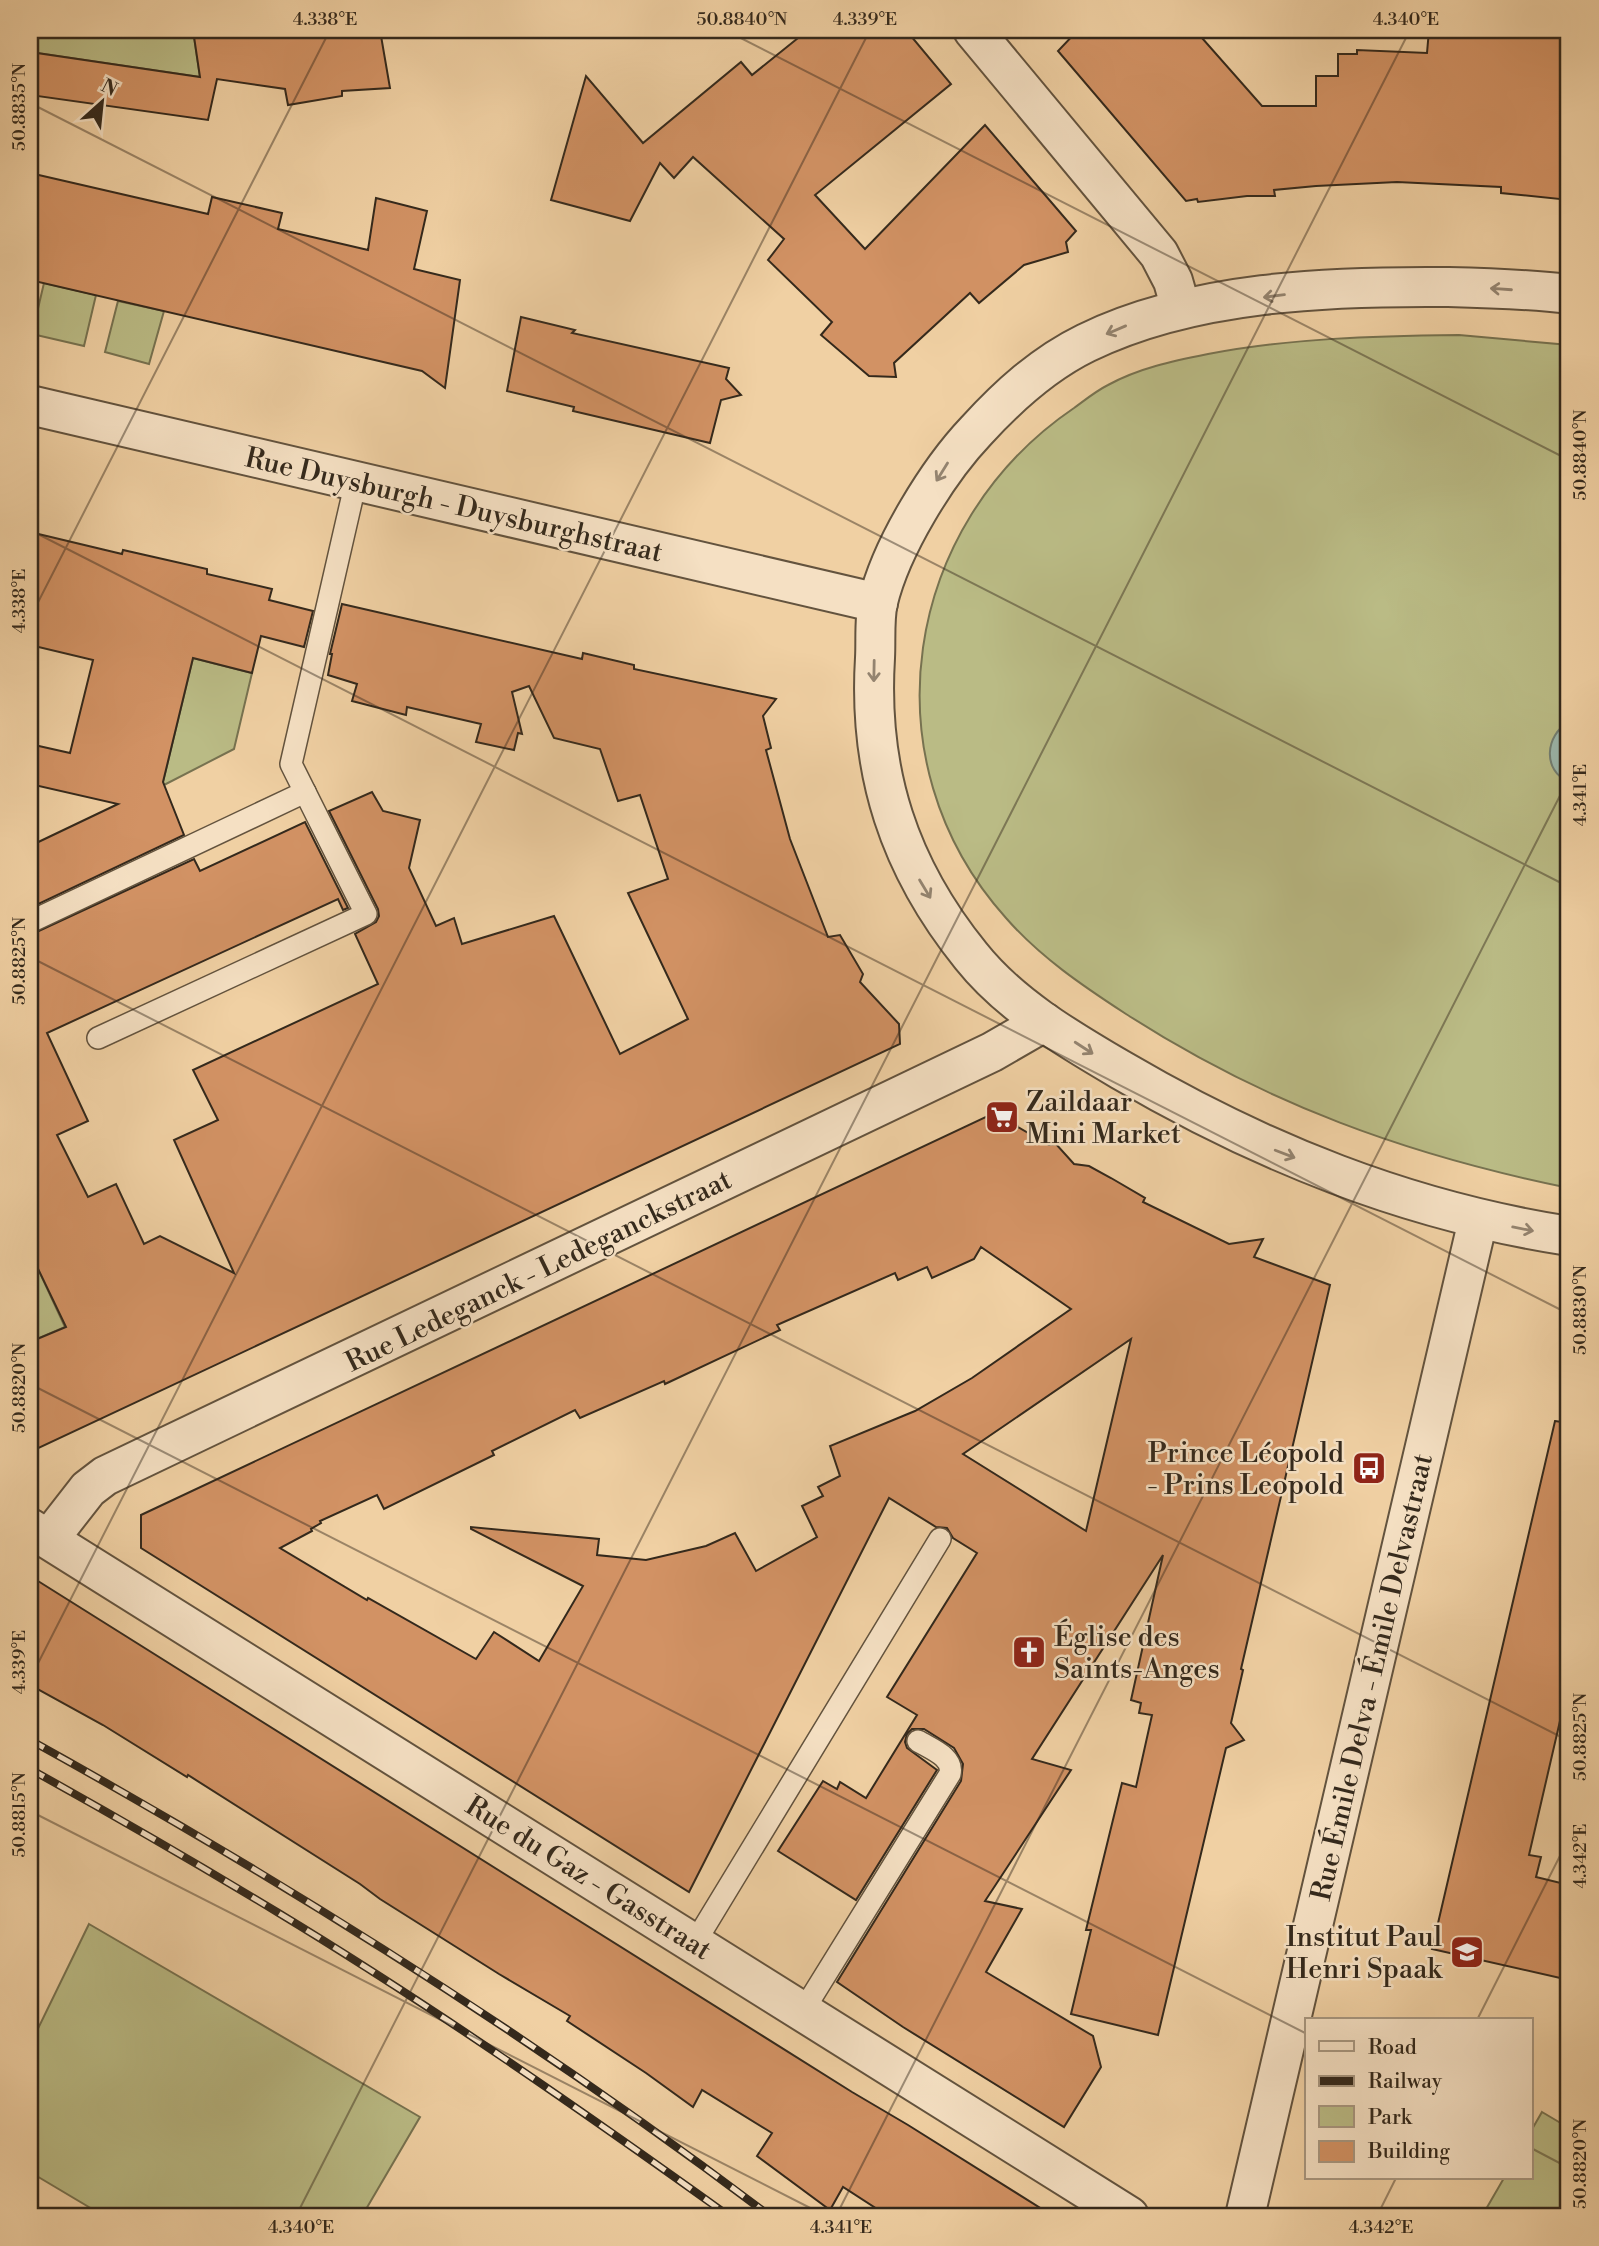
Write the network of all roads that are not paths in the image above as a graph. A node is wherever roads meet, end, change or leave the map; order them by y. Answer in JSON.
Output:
{"nodes":[{"id":1,"x":973,"y":30,"type":"edge"},
{"id":2,"x":1569,"y":294,"type":"edge"},
{"id":3,"x":1181,"y":309,"type":"junction"},
{"id":4,"x":30,"y":405,"type":"edge"},
{"id":5,"x":356,"y":481,"type":"junction"},
{"id":6,"x":878,"y":603,"type":"junction"},
{"id":7,"x":305,"y":792,"type":"junction"},
{"id":8,"x":30,"y":922,"type":"edge"},
{"id":9,"x":1044,"y":1022,"type":"junction"},
{"id":10,"x":98,"y":1038,"type":"dead end"},
{"id":11,"x":1478,"y":1220,"type":"junction"},
{"id":12,"x":1569,"y":1236,"type":"edge"},
{"id":13,"x":39,"y":1534,"type":"edge"},
{"id":14,"x":940,"y":1539,"type":"dead end"},
{"id":15,"x":918,"y":1741,"type":"dead end"},
{"id":16,"x":694,"y":1944,"type":"junction"},
{"id":17,"x":803,"y":2011,"type":"junction"},
{"id":18,"x":1129,"y":2216,"type":"edge"},
{"id":19,"x":1245,"y":2216,"type":"edge"}],
"edges":[{"from":1,"to":3,"type":"street"},
{"from":2,"to":3,"type":"street","one_way":true},
{"from":3,"to":6,"type":"street","one_way":true},
{"from":4,"to":5,"type":"street","name":"Rue Duysburgh - Duysburghstraat"},
{"from":5,"to":6,"type":"street","name":"Rue Duysburgh - Duysburghstraat"},
{"from":5,"to":7,"type":"lane"},
{"from":6,"to":9,"type":"street","one_way":true},
{"from":7,"to":8,"type":"lane"},
{"from":7,"to":10,"type":"lane"},
{"from":9,"to":11,"type":"street","one_way":true},
{"from":9,"to":13,"type":"street","name":"Rue Ledeganck - Ledeganckstraat"},
{"from":11,"to":12,"type":"street","one_way":true},
{"from":11,"to":19,"type":"street","name":"Rue Émile Delva - Émile Delvastraat"},
{"from":13,"to":16,"type":"street","name":"Rue du Gaz - Gasstraat"},
{"from":14,"to":16,"type":"lane"},
{"from":15,"to":17,"type":"lane"},
{"from":16,"to":17,"type":"street","name":"Rue du Gaz - Gasstraat"},
{"from":17,"to":18,"type":"street","name":"Rue du Gaz - Gasstraat"}]}
